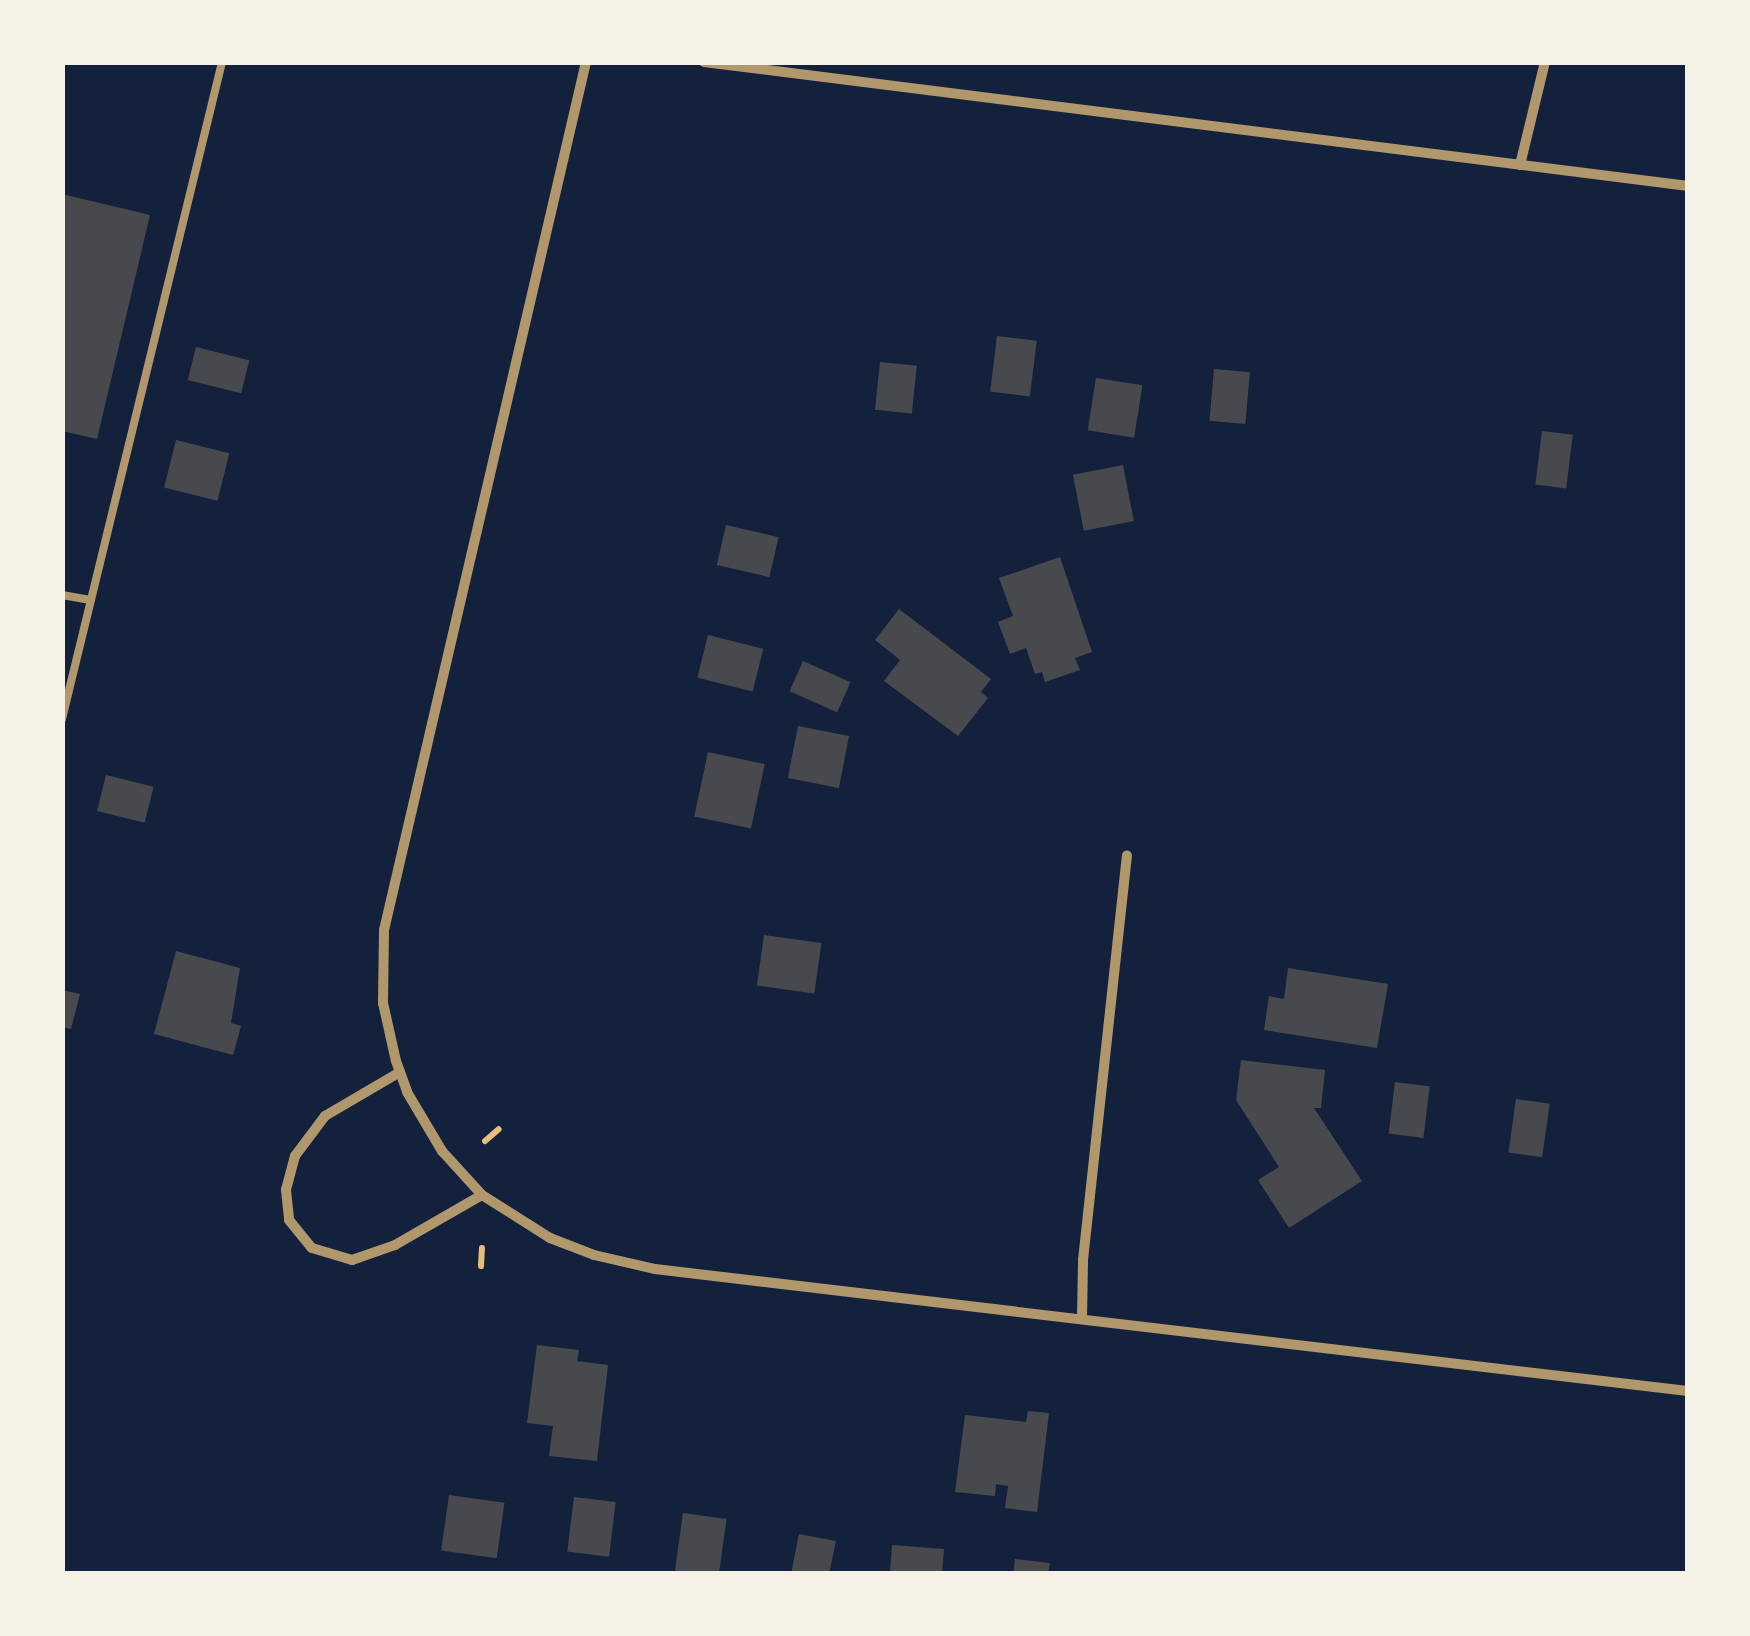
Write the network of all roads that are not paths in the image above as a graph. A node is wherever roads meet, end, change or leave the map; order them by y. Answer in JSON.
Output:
{"nodes":[{"id":1,"x":222,"y":62,"type":"edge"},
{"id":2,"x":586,"y":62,"type":"edge"},
{"id":3,"x":704,"y":62,"type":"edge"},
{"id":4,"x":1545,"y":62,"type":"edge"},
{"id":5,"x":1520,"y":165,"type":"junction"},
{"id":6,"x":1688,"y":186,"type":"edge"},
{"id":7,"x":62,"y":595,"type":"edge"},
{"id":8,"x":91,"y":600,"type":"junction"},
{"id":9,"x":62,"y":719,"type":"edge"},
{"id":10,"x":1127,"y":855,"type":"dead end"},
{"id":11,"x":400,"y":1072,"type":"junction"},
{"id":12,"x":482,"y":1195,"type":"junction"},
{"id":13,"x":1082,"y":1319,"type":"junction"},
{"id":14,"x":1688,"y":1391,"type":"edge"}],
"edges":[{"from":1,"to":8,"type":"lane"},
{"from":2,"to":11,"type":"street"},
{"from":3,"to":5,"type":"street"},
{"from":4,"to":5,"type":"street"},
{"from":5,"to":6,"type":"street"},
{"from":7,"to":8,"type":"lane"},
{"from":8,"to":9,"type":"lane"},
{"from":10,"to":13,"type":"street"},
{"from":11,"to":12,"type":"street"},
{"from":11,"to":12,"type":"street"},
{"from":12,"to":13,"type":"street"},
{"from":13,"to":14,"type":"street"}]}
